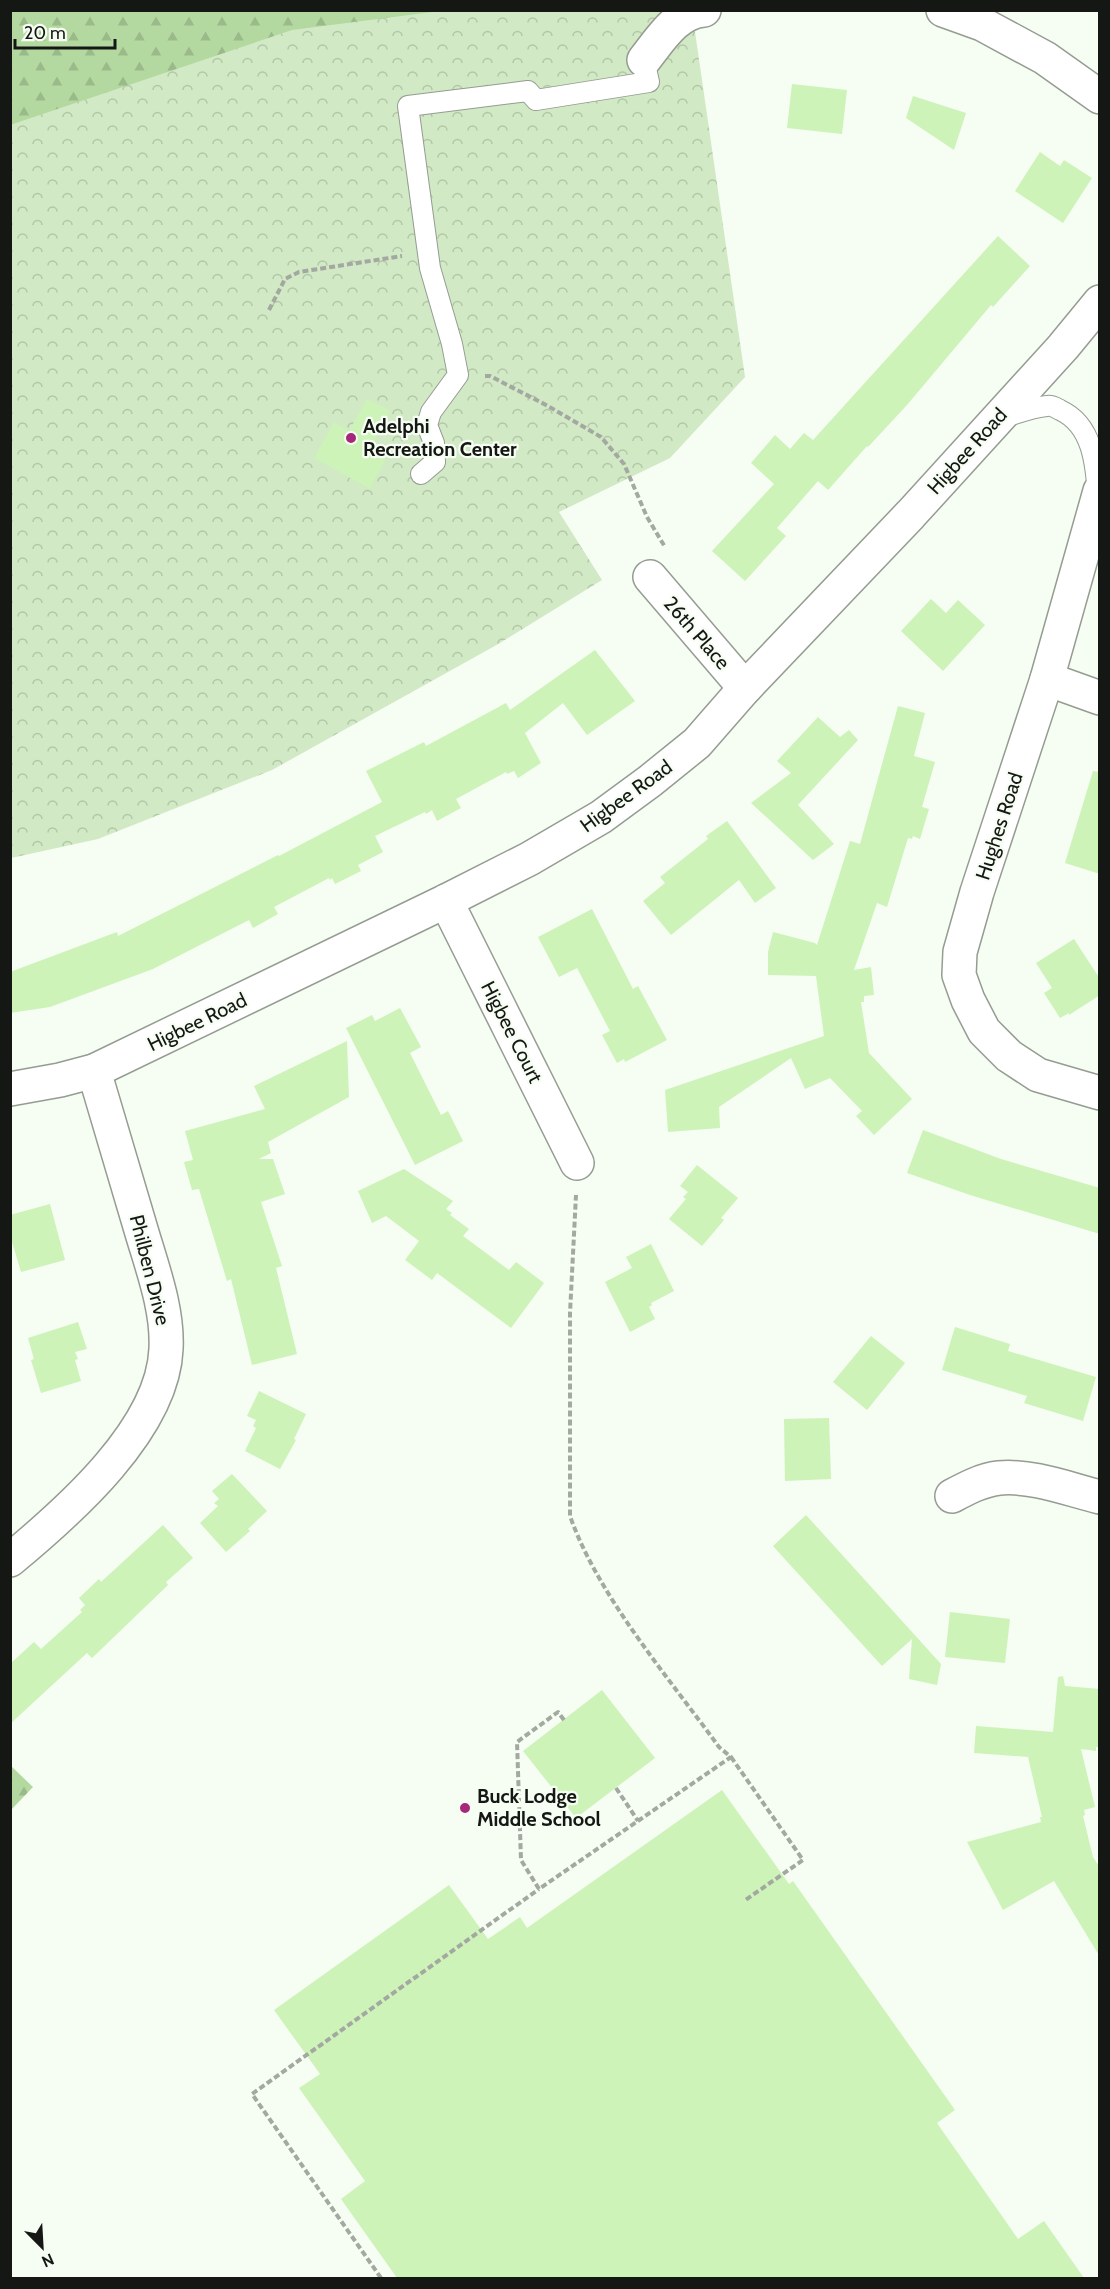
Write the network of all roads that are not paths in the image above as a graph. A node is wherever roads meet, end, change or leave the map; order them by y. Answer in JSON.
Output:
{"nodes":[{"id":1,"x":704,"y":10,"type":"edge"},
{"id":2,"x":943,"y":10,"type":"edge"},
{"id":3,"x":644,"y":60,"type":"joint"},
{"id":4,"x":1100,"y":97,"type":"edge"},
{"id":5,"x":1100,"y":302,"type":"edge"},
{"id":6,"x":996,"y":419,"type":"junction"},
{"id":7,"x":421,"y":474,"type":"dead end"},
{"id":8,"x":1099,"y":493,"type":"edge"},
{"id":9,"x":652,"y":580,"type":"road end"},
{"id":10,"x":1047,"y":679,"type":"junction"},
{"id":11,"x":745,"y":688,"type":"junction"},
{"id":12,"x":1100,"y":698,"type":"edge"},
{"id":13,"x":446,"y":901,"type":"junction"},
{"id":14,"x":94,"y":1071,"type":"junction"},
{"id":15,"x":10,"y":1089,"type":"edge"},
{"id":16,"x":1100,"y":1093,"type":"edge"},
{"id":17,"x":577,"y":1163,"type":"road end"},
{"id":18,"x":952,"y":1496,"type":"dead end"},
{"id":19,"x":1100,"y":1497,"type":"edge"},
{"id":20,"x":10,"y":1560,"type":"edge"}],
"edges":[{"from":1,"to":3,"type":"street"},
{"from":2,"to":4,"type":"street"},
{"from":3,"to":7,"type":"lane"},
{"from":5,"to":6,"type":"street","name":"Higbee Road"},
{"from":6,"to":8,"type":"lane"},
{"from":6,"to":11,"type":"street","name":"Higbee Road"},
{"from":8,"to":10,"type":"street","name":"Hughes Road"},
{"from":9,"to":11,"type":"street","name":"26th Place"},
{"from":10,"to":12,"type":"street"},
{"from":10,"to":16,"type":"street","name":"Hughes Road"},
{"from":11,"to":13,"type":"street","name":"Higbee Road"},
{"from":13,"to":14,"type":"street","name":"Higbee Road"},
{"from":13,"to":17,"type":"street","name":"Higbee Court"},
{"from":14,"to":15,"type":"street","name":"Higbee Road"},
{"from":14,"to":20,"type":"street","name":"Philben Drive"},
{"from":18,"to":19,"type":"street"}]}
